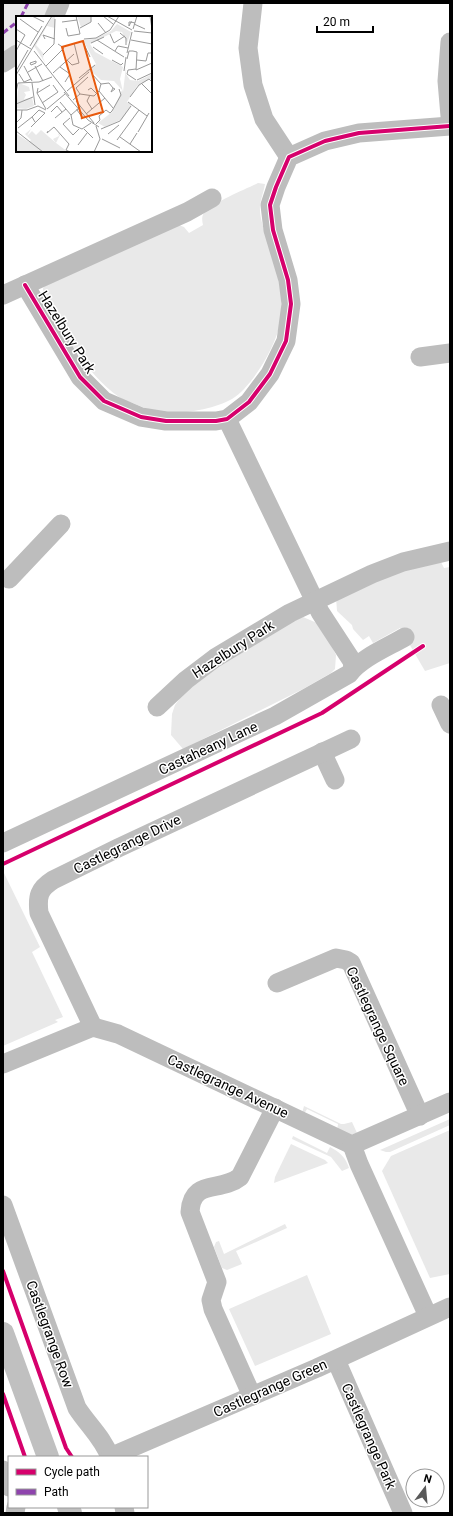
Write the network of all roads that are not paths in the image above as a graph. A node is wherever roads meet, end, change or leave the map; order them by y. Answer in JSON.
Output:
{"nodes":[{"id":1,"x":60,"y":3,"type":"edge"},
{"id":2,"x":253,"y":3,"type":"edge"},
{"id":3,"x":54,"y":16,"type":"edge"},
{"id":4,"x":450,"y":42,"type":"edge"},
{"id":5,"x":16,"y":55,"type":"edge"},
{"id":6,"x":3,"y":63,"type":"edge"},
{"id":7,"x":450,"y":116,"type":"edge"},
{"id":8,"x":450,"y":126,"type":"edge"},
{"id":9,"x":289,"y":157,"type":"junction"},
{"id":10,"x":212,"y":198,"type":"dead end"},
{"id":11,"x":25,"y":285,"type":"junction"},
{"id":12,"x":3,"y":295,"type":"edge"},
{"id":13,"x":450,"y":353,"type":"edge"},
{"id":14,"x":420,"y":357,"type":"dead end"},
{"id":15,"x":227,"y":419,"type":"junction"},
{"id":16,"x":61,"y":524,"type":"dead end"},
{"id":17,"x":450,"y":551,"type":"edge"},
{"id":18,"x":5,"y":579,"type":"edge"},
{"id":19,"x":314,"y":600,"type":"junction"},
{"id":20,"x":405,"y":637,"type":"dead end"},
{"id":21,"x":353,"y":668,"type":"junction"},
{"id":22,"x":441,"y":705,"type":"dead end"},
{"id":23,"x":156,"y":706,"type":"dead end"},
{"id":24,"x":450,"y":724,"type":"edge"},
{"id":25,"x":351,"y":739,"type":"dead end"},
{"id":26,"x":322,"y":752,"type":"junction"},
{"id":27,"x":335,"y":780,"type":"dead end"},
{"id":28,"x":3,"y":843,"type":"edge"},
{"id":29,"x":277,"y":983,"type":"dead end"},
{"id":30,"x":93,"y":1027,"type":"junction"},
{"id":31,"x":3,"y":1064,"type":"edge"},
{"id":32,"x":450,"y":1102,"type":"edge"},
{"id":33,"x":275,"y":1108,"type":"junction"},
{"id":34,"x":420,"y":1116,"type":"junction"},
{"id":35,"x":352,"y":1145,"type":"junction"},
{"id":36,"x":3,"y":1205,"type":"edge"},
{"id":37,"x":450,"y":1307,"type":"edge"},
{"id":38,"x":428,"y":1316,"type":"junction"},
{"id":39,"x":3,"y":1333,"type":"edge"},
{"id":40,"x":336,"y":1360,"type":"junction"},
{"id":41,"x":252,"y":1396,"type":"junction"},
{"id":42,"x":48,"y":1456,"type":"edge"},
{"id":43,"x":110,"y":1456,"type":"edge"},
{"id":44,"x":112,"y":1456,"type":"edge"},
{"id":45,"x":3,"y":1470,"type":"edge"},
{"id":46,"x":8,"y":1484,"type":"edge"},
{"id":47,"x":403,"y":1513,"type":"edge"}],
"edges":[{"from":1,"to":3,"type":"street"},
{"from":2,"to":9,"type":"street"},
{"from":4,"to":7,"type":"street"},
{"from":5,"to":6,"type":"street"},
{"from":8,"to":9,"type":"street"},
{"from":9,"to":15,"type":"street"},
{"from":10,"to":11,"type":"street","name":"Hazelbury Park"},
{"from":11,"to":12,"type":"street","name":"Hazelbury Park"},
{"from":11,"to":15,"type":"street","name":"Hazelbury Park"},
{"from":13,"to":14,"type":"street"},
{"from":15,"to":19,"type":"street"},
{"from":16,"to":18,"type":"street"},
{"from":17,"to":19,"type":"street","name":"Hazelbury Park"},
{"from":19,"to":21,"type":"street"},
{"from":19,"to":23,"type":"street","name":"Hazelbury Park"},
{"from":20,"to":21,"type":"street","name":"Castaheany Lane"},
{"from":21,"to":28,"type":"street","name":"Castaheany Lane"},
{"from":22,"to":24,"type":"street"},
{"from":25,"to":26,"type":"street","name":"Castlegrange Drive"},
{"from":26,"to":27,"type":"street"},
{"from":26,"to":30,"type":"street","name":"Castlegrange Drive"},
{"from":29,"to":34,"type":"street","name":"Castlegrange Square"},
{"from":30,"to":31,"type":"street"},
{"from":30,"to":33,"type":"street","name":"Castlegrange Avenue"},
{"from":32,"to":34,"type":"street"},
{"from":33,"to":35,"type":"street","name":"Castlegrange Avenue"},
{"from":33,"to":41,"type":"street"},
{"from":34,"to":35,"type":"street"},
{"from":35,"to":38,"type":"street"},
{"from":36,"to":43,"type":"street","name":"Castlegrange Row"},
{"from":37,"to":38,"type":"street","name":"Castlegrange Green"},
{"from":38,"to":40,"type":"street","name":"Castlegrange Green"},
{"from":39,"to":42,"type":"street"},
{"from":40,"to":41,"type":"street","name":"Castlegrange Green"},
{"from":40,"to":47,"type":"street","name":"Castlegrange Park"},
{"from":41,"to":44,"type":"street","name":"Castlegrange Green"},
{"from":45,"to":46,"type":"street"}]}
